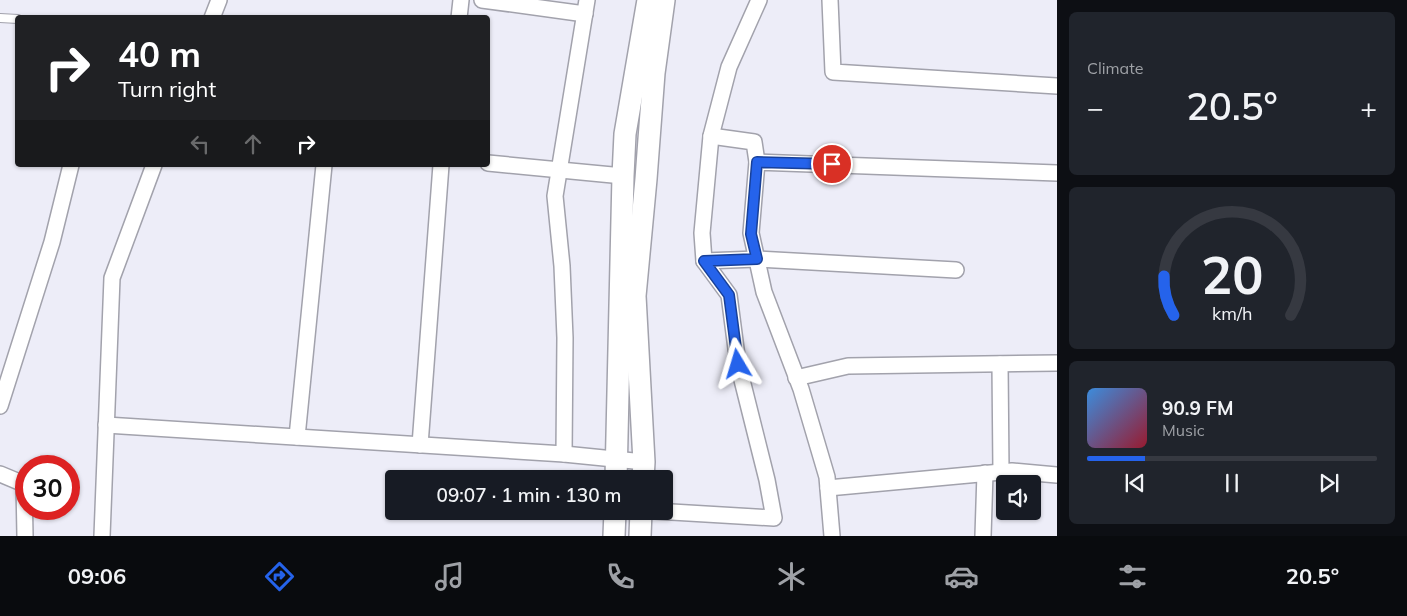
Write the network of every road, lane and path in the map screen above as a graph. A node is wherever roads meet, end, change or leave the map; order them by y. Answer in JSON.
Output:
{"nodes":[{"id":1,"x":219,"y":0,"type":"edge"},
{"id":2,"x":461,"y":0,"type":"edge"},
{"id":3,"x":482,"y":0,"type":"edge"},
{"id":4,"x":648,"y":0,"type":"edge"},
{"id":5,"x":664,"y":0,"type":"edge"},
{"id":6,"x":759,"y":0,"type":"edge"},
{"id":7,"x":830,"y":0,"type":"edge"},
{"id":8,"x":586,"y":7,"type":"edge"},
{"id":9,"x":213,"y":15,"type":"edge"},
{"id":10,"x":459,"y":15,"type":"edge"},
{"id":11,"x":0,"y":18,"type":"edge"},
{"id":12,"x":15,"y":19,"type":"edge"},
{"id":13,"x":1057,"y":86,"type":"edge"},
{"id":14,"x":711,"y":136,"type":"junction"},
{"id":15,"x":757,"y":162,"type":"junction"},
{"id":16,"x":490,"y":163,"type":"edge"},
{"id":17,"x":71,"y":167,"type":"edge"},
{"id":18,"x":153,"y":167,"type":"edge"},
{"id":19,"x":324,"y":167,"type":"edge"},
{"id":20,"x":441,"y":167,"type":"edge"},
{"id":21,"x":559,"y":169,"type":"junction"},
{"id":22,"x":1057,"y":173,"type":"edge"},
{"id":23,"x":622,"y":176,"type":"junction"},
{"id":24,"x":757,"y":259,"type":"junction"},
{"id":25,"x":704,"y":261,"type":"junction"},
{"id":26,"x":956,"y":270,"type":"dead end"},
{"id":27,"x":1057,"y":363,"type":"edge"},
{"id":28,"x":1000,"y":364,"type":"junction"},
{"id":29,"x":796,"y":378,"type":"junction"},
{"id":30,"x":0,"y":406,"type":"edge"},
{"id":31,"x":106,"y":425,"type":"junction"},
{"id":32,"x":297,"y":437,"type":"junction"},
{"id":33,"x":420,"y":445,"type":"junction"},
{"id":34,"x":564,"y":454,"type":"junction"},
{"id":35,"x":616,"y":469,"type":"edge"},
{"id":36,"x":644,"y":470,"type":"edge"},
{"id":37,"x":1001,"y":472,"type":"junction"},
{"id":38,"x":985,"y":473,"type":"junction"},
{"id":39,"x":0,"y":474,"type":"edge"},
{"id":40,"x":1057,"y":475,"type":"edge"},
{"id":41,"x":828,"y":488,"type":"junction"},
{"id":42,"x":673,"y":512,"type":"edge"},
{"id":43,"x":615,"y":520,"type":"edge"},
{"id":44,"x":641,"y":520,"type":"edge"},
{"id":45,"x":25,"y":536,"type":"edge"},
{"id":46,"x":102,"y":536,"type":"edge"},
{"id":47,"x":614,"y":536,"type":"edge"},
{"id":48,"x":640,"y":536,"type":"edge"},
{"id":49,"x":832,"y":536,"type":"edge"},
{"id":50,"x":983,"y":536,"type":"edge"}],
"edges":[{"from":1,"to":9,"type":"street"},
{"from":2,"to":10,"type":"street"},
{"from":3,"to":8,"type":"street"},
{"from":4,"to":23,"type":"street"},
{"from":5,"to":36,"type":"street"},
{"from":6,"to":14,"type":"street"},
{"from":7,"to":13,"type":"street"},
{"from":8,"to":21,"type":"street"},
{"from":11,"to":12,"type":"lane"},
{"from":14,"to":15,"type":"street"},
{"from":14,"to":25,"type":"street"},
{"from":15,"to":22,"type":"street"},
{"from":15,"to":24,"type":"street"},
{"from":16,"to":21,"type":"street"},
{"from":17,"to":30,"type":"street"},
{"from":18,"to":31,"type":"street"},
{"from":19,"to":32,"type":"street"},
{"from":20,"to":33,"type":"street"},
{"from":21,"to":23,"type":"street"},
{"from":21,"to":34,"type":"street"},
{"from":23,"to":35,"type":"street"},
{"from":24,"to":25,"type":"street"},
{"from":24,"to":26,"type":"street"},
{"from":24,"to":29,"type":"street"},
{"from":25,"to":42,"type":"street"},
{"from":27,"to":28,"type":"street"},
{"from":28,"to":29,"type":"street"},
{"from":28,"to":37,"type":"street"},
{"from":29,"to":41,"type":"street"},
{"from":31,"to":32,"type":"street"},
{"from":31,"to":46,"type":"street"},
{"from":32,"to":33,"type":"street"},
{"from":33,"to":34,"type":"street"},
{"from":34,"to":35,"type":"street"},
{"from":35,"to":36,"type":"street"},
{"from":37,"to":38,"type":"street"},
{"from":37,"to":40,"type":"street"},
{"from":38,"to":41,"type":"street"},
{"from":38,"to":50,"type":"street"},
{"from":39,"to":45,"type":"street"},
{"from":41,"to":49,"type":"street"},
{"from":43,"to":47,"type":"street"},
{"from":44,"to":48,"type":"street"}]}
